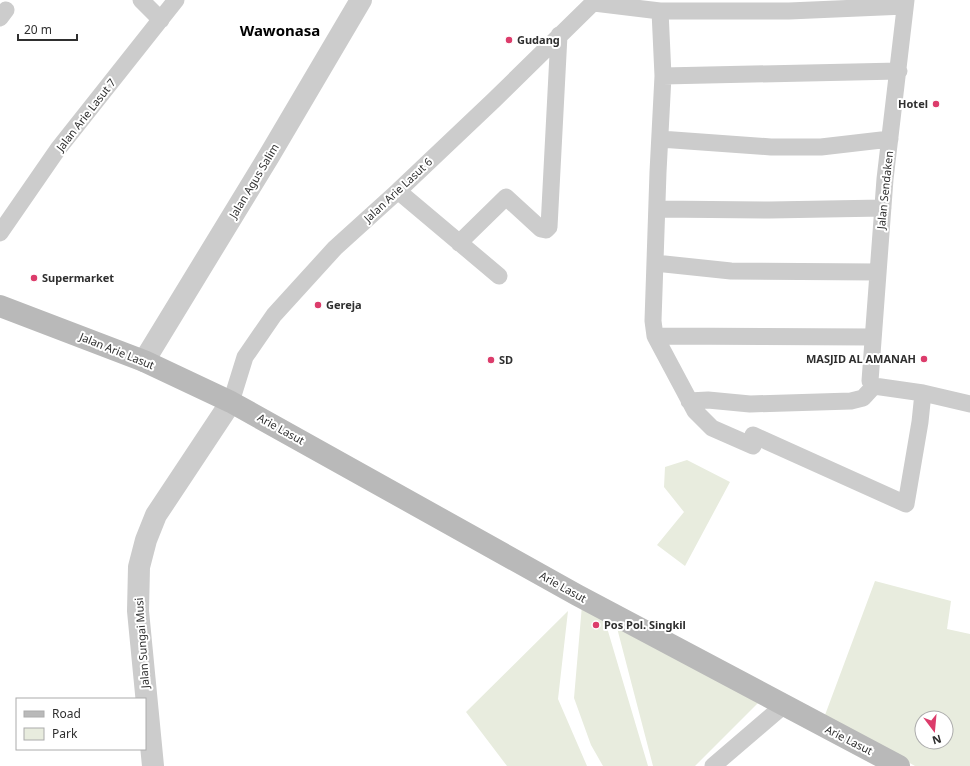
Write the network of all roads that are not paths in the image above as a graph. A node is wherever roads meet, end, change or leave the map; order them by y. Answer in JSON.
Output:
{"nodes":[{"id":1,"x":141,"y":0,"type":"edge"},
{"id":2,"x":176,"y":0,"type":"edge"},
{"id":3,"x":361,"y":0,"type":"edge"},
{"id":4,"x":595,"y":2,"type":"edge"},
{"id":5,"x":906,"y":3,"type":"edge"},
{"id":6,"x":660,"y":11,"type":"junction"},
{"id":7,"x":161,"y":20,"type":"junction"},
{"id":8,"x":559,"y":35,"type":"junction"},
{"id":9,"x":899,"y":71,"type":"junction"},
{"id":10,"x":663,"y":76,"type":"junction"},
{"id":11,"x":660,"y":139,"type":"junction"},
{"id":12,"x":890,"y":139,"type":"junction"},
{"id":13,"x":398,"y":191,"type":"junction"},
{"id":14,"x":883,"y":208,"type":"junction"},
{"id":15,"x":657,"y":209,"type":"junction"},
{"id":16,"x":0,"y":233,"type":"edge"},
{"id":17,"x":459,"y":243,"type":"junction"},
{"id":18,"x":655,"y":263,"type":"junction"},
{"id":19,"x":878,"y":272,"type":"junction"},
{"id":20,"x":499,"y":276,"type":"dead end"},
{"id":21,"x":0,"y":306,"type":"edge"},
{"id":22,"x":655,"y":336,"type":"junction"},
{"id":23,"x":872,"y":337,"type":"junction"},
{"id":24,"x":144,"y":361,"type":"junction"},
{"id":25,"x":872,"y":384,"type":"junction"},
{"id":26,"x":923,"y":394,"type":"junction"},
{"id":27,"x":688,"y":401,"type":"junction"},
{"id":28,"x":231,"y":402,"type":"junction"},
{"id":29,"x":970,"y":404,"type":"edge"},
{"id":30,"x":783,"y":706,"type":"junction"},
{"id":31,"x":153,"y":766,"type":"edge"},
{"id":32,"x":713,"y":766,"type":"edge"},
{"id":33,"x":899,"y":766,"type":"edge"}],
"edges":[{"from":1,"to":7,"type":"street"},
{"from":2,"to":7,"type":"street","name":"Jalan Arie Lasut 7"},
{"from":3,"to":24,"type":"street","name":"Jalan Agus Salim"},
{"from":4,"to":6,"type":"street"},
{"from":4,"to":8,"type":"street","name":"Jalan Arie Lasut 6"},
{"from":5,"to":6,"type":"street"},
{"from":5,"to":9,"type":"street","name":"Jalan Sendaken"},
{"from":6,"to":10,"type":"street"},
{"from":7,"to":16,"type":"street","name":"Jalan Arie Lasut 7"},
{"from":8,"to":13,"type":"street","name":"Jalan Arie Lasut 6"},
{"from":8,"to":17,"type":"street"},
{"from":9,"to":10,"type":"street"},
{"from":9,"to":12,"type":"street","name":"Jalan Sendaken"},
{"from":10,"to":11,"type":"street"},
{"from":11,"to":12,"type":"street"},
{"from":11,"to":15,"type":"street"},
{"from":12,"to":14,"type":"street","name":"Jalan Sendaken"},
{"from":13,"to":17,"type":"street"},
{"from":13,"to":28,"type":"street","name":"Jalan Arie Lasut 6"},
{"from":14,"to":15,"type":"street"},
{"from":14,"to":19,"type":"street","name":"Jalan Sendaken"},
{"from":15,"to":18,"type":"street"},
{"from":17,"to":20,"type":"street"},
{"from":18,"to":19,"type":"street"},
{"from":18,"to":22,"type":"street"},
{"from":19,"to":23,"type":"street","name":"Jalan Sendaken"},
{"from":21,"to":24,"type":"main road","name":"Jalan Arie Lasut"},
{"from":22,"to":23,"type":"street"},
{"from":22,"to":27,"type":"street"},
{"from":23,"to":25,"type":"street","name":"Jalan Sendaken"},
{"from":24,"to":28,"type":"main road","name":"Jalan Arie Lasut"},
{"from":25,"to":26,"type":"street"},
{"from":25,"to":27,"type":"street"},
{"from":26,"to":27,"type":"street"},
{"from":26,"to":29,"type":"street"},
{"from":28,"to":30,"type":"main road","name":"Arie Lasut"},
{"from":28,"to":31,"type":"street","name":"Jalan Sungai Musi"},
{"from":30,"to":32,"type":"street"},
{"from":30,"to":33,"type":"main road","name":"Arie Lasut"}]}
